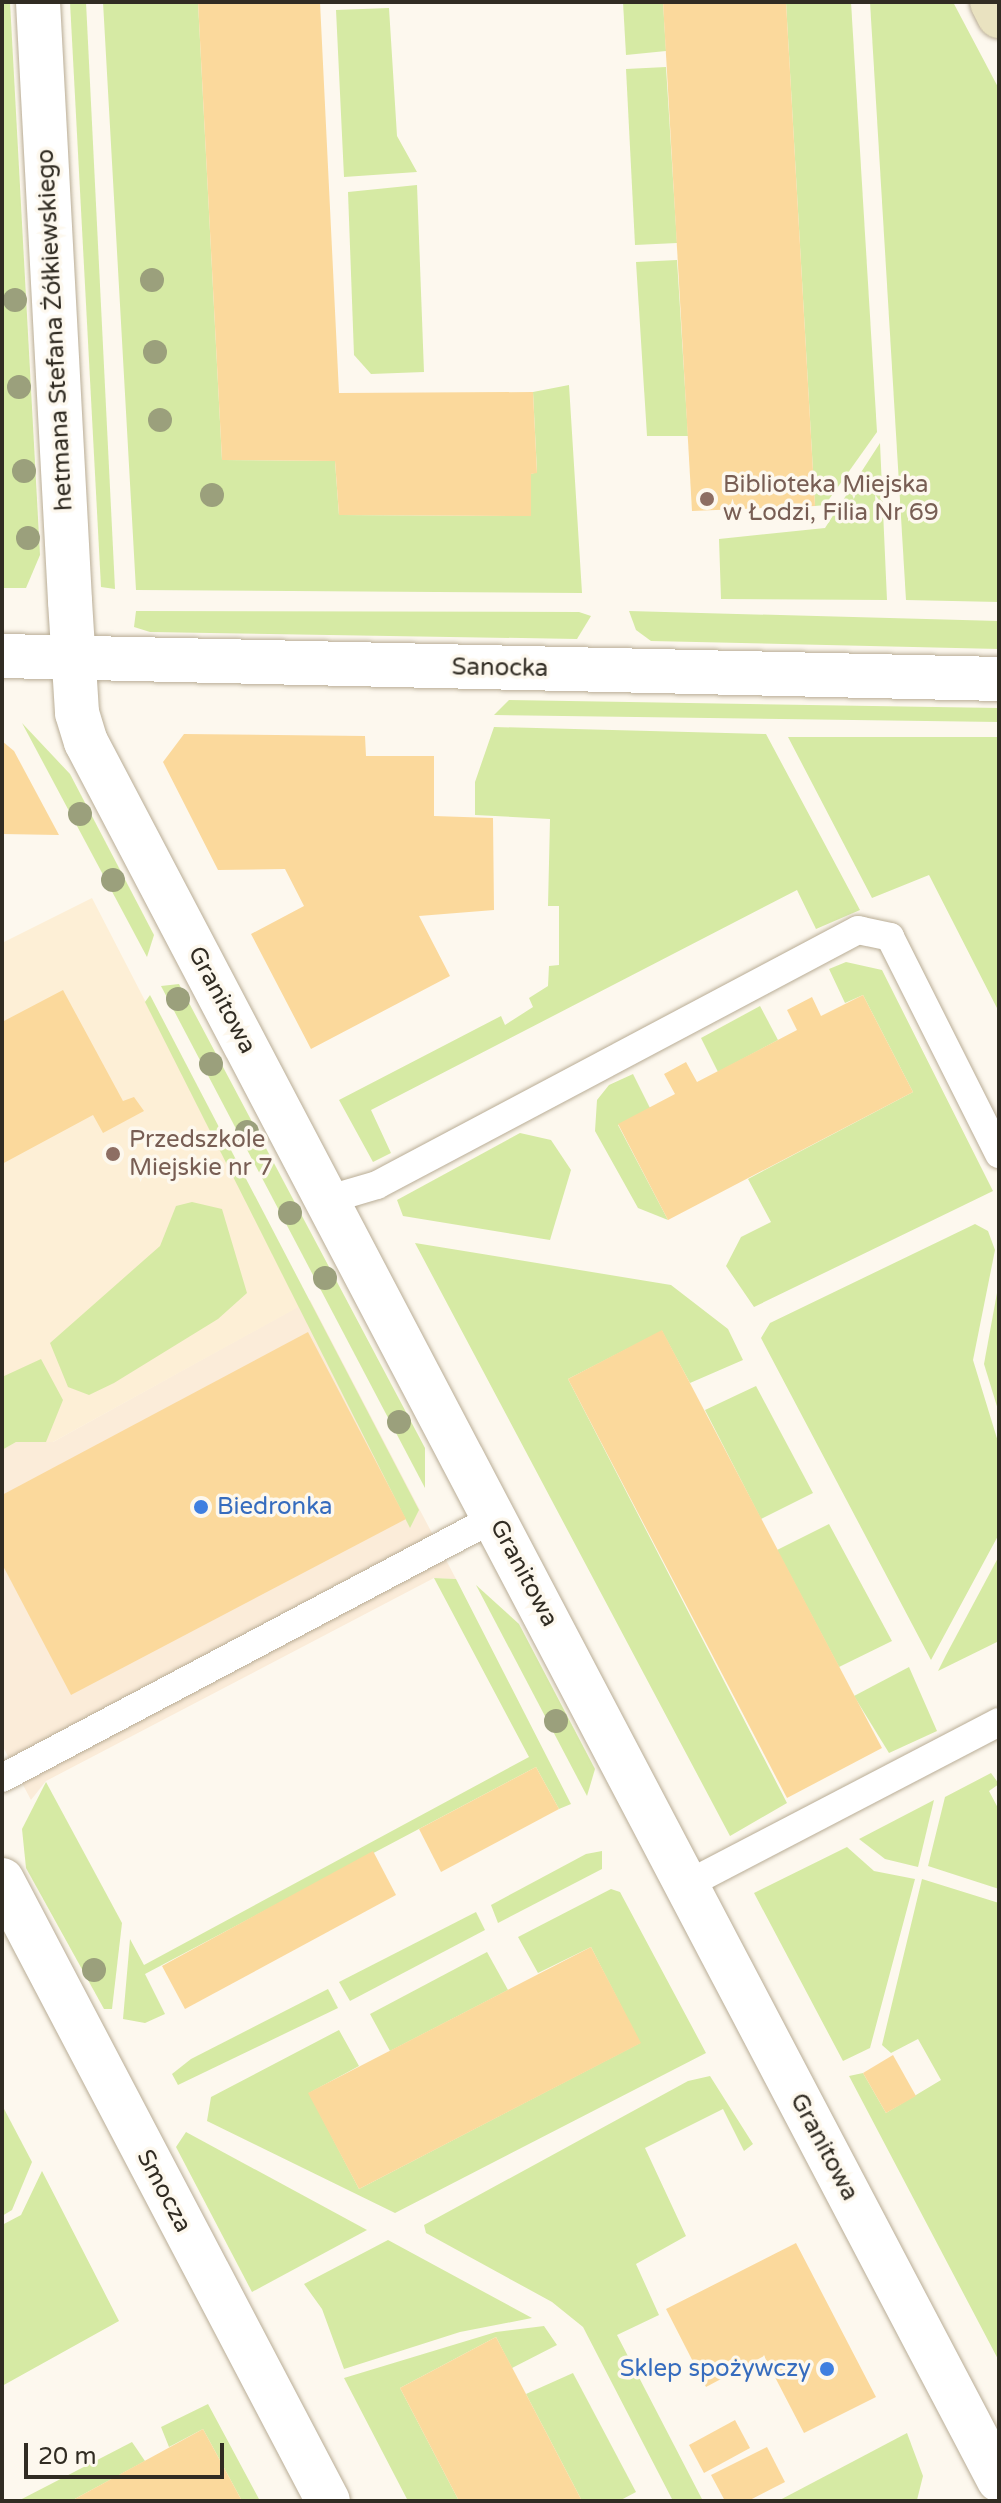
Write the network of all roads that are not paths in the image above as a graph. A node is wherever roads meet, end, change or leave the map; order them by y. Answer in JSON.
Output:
{"nodes":[{"id":1,"x":38,"y":2,"type":"edge"},
{"id":2,"x":992,"y":2,"type":"edge"},
{"id":3,"x":999,"y":16,"type":"edge"},
{"id":4,"x":2,"y":656,"type":"edge"},
{"id":5,"x":74,"y":659,"type":"junction"},
{"id":6,"x":999,"y":679,"type":"edge"},
{"id":7,"x":999,"y":1154,"type":"edge"},
{"id":8,"x":326,"y":1200,"type":"junction"},
{"id":9,"x":494,"y":1518,"type":"junction"},
{"id":10,"x":999,"y":1722,"type":"edge"},
{"id":11,"x":2,"y":1778,"type":"edge"},
{"id":12,"x":2,"y":1880,"type":"edge"},
{"id":13,"x":686,"y":1885,"type":"junction"},
{"id":14,"x":999,"y":2480,"type":"edge"},
{"id":15,"x":328,"y":2501,"type":"edge"}],
"edges":[{"from":1,"to":5,"type":"street","name":"hetmana Stefana Żółkiewskiego"},
{"from":2,"to":3,"type":"street"},
{"from":4,"to":5,"type":"street","name":"Sanocka"},
{"from":5,"to":6,"type":"street","name":"Sanocka"},
{"from":5,"to":8,"type":"street","name":"Granitowa"},
{"from":7,"to":8,"type":"lane"},
{"from":8,"to":9,"type":"street","name":"Granitowa"},
{"from":9,"to":11,"type":"lane"},
{"from":9,"to":13,"type":"street","name":"Granitowa"},
{"from":10,"to":13,"type":"lane"},
{"from":12,"to":15,"type":"street","name":"Smocza"},
{"from":13,"to":14,"type":"street","name":"Granitowa"}]}
